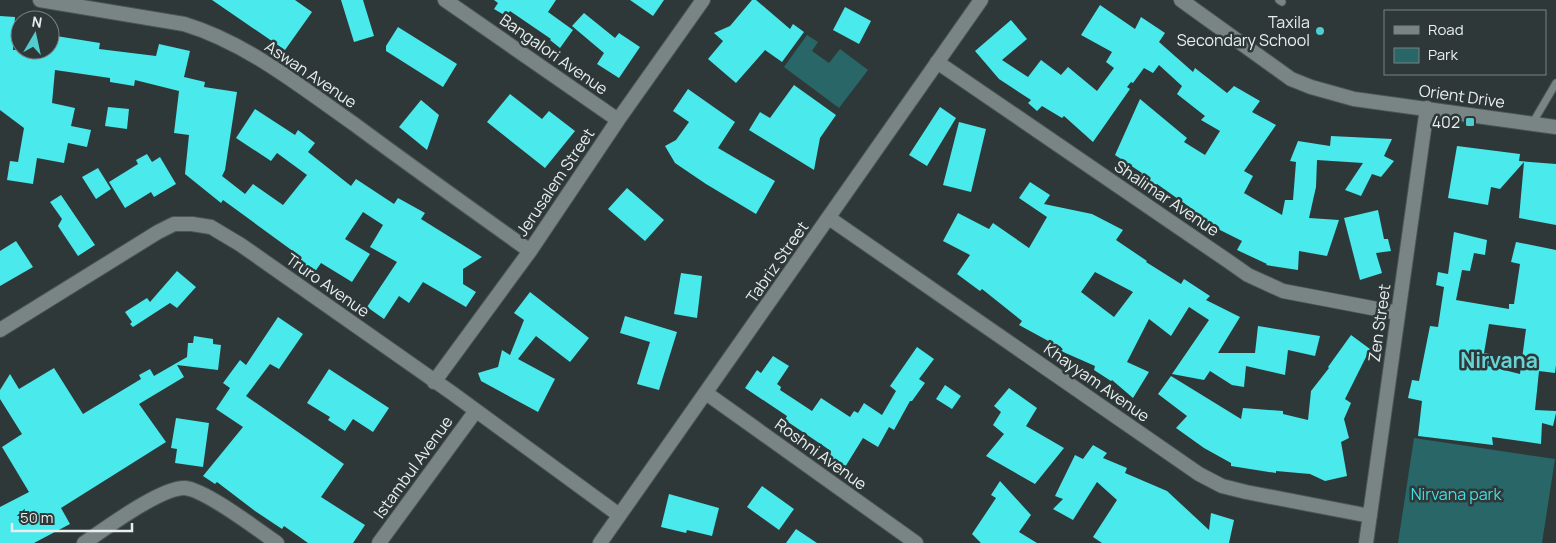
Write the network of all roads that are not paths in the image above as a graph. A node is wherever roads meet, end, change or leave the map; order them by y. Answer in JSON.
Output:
{"nodes":[{"id":1,"x":40,"y":0,"type":"edge"},
{"id":2,"x":445,"y":0,"type":"edge"},
{"id":3,"x":703,"y":0,"type":"edge"},
{"id":4,"x":981,"y":0,"type":"edge"},
{"id":5,"x":1180,"y":0,"type":"edge"},
{"id":6,"x":937,"y":62,"type":"junction"},
{"id":7,"x":1556,"y":82,"type":"edge"},
{"id":8,"x":1427,"y":108,"type":"junction"},
{"id":9,"x":618,"y":120,"type":"junction"},
{"id":10,"x":1532,"y":124,"type":"junction"},
{"id":11,"x":1556,"y":127,"type":"edge"},
{"id":12,"x":830,"y":218,"type":"junction"},
{"id":13,"x":530,"y":251,"type":"junction"},
{"id":14,"x":1398,"y":313,"type":"junction"},
{"id":15,"x":0,"y":330,"type":"edge"},
{"id":16,"x":434,"y":382,"type":"junction"},
{"id":17,"x":706,"y":393,"type":"junction"},
{"id":18,"x":475,"y":412,"type":"junction"},
{"id":19,"x":619,"y":515,"type":"junction"},
{"id":20,"x":1370,"y":516,"type":"junction"},
{"id":21,"x":84,"y":543,"type":"edge"},
{"id":22,"x":277,"y":543,"type":"edge"},
{"id":23,"x":379,"y":543,"type":"edge"},
{"id":24,"x":600,"y":543,"type":"edge"},
{"id":25,"x":916,"y":543,"type":"edge"},
{"id":26,"x":1366,"y":543,"type":"edge"}],
"edges":[{"from":1,"to":13,"type":"street","name":"Aswan Avenue"},
{"from":2,"to":9,"type":"street","name":"Bangalori Avenue"},
{"from":3,"to":9,"type":"street","name":"Jerusalem Street"},
{"from":4,"to":6,"type":"street","name":"Tabriz Street"},
{"from":5,"to":8,"type":"street","name":"Orient Drive"},
{"from":6,"to":12,"type":"street","name":"Tabriz Street"},
{"from":6,"to":14,"type":"street","name":"Shalimar Avenue"},
{"from":7,"to":10,"type":"lane"},
{"from":8,"to":10,"type":"street","name":"Orient Drive"},
{"from":8,"to":14,"type":"street","name":"Zen Street"},
{"from":9,"to":13,"type":"street","name":"Jerusalem Street"},
{"from":10,"to":11,"type":"street","name":"Orient Drive"},
{"from":12,"to":17,"type":"street","name":"Tabriz Street"},
{"from":12,"to":20,"type":"street","name":"Khayyam Avenue"},
{"from":13,"to":16,"type":"street","name":"Jerusalem Street"},
{"from":14,"to":20,"type":"street","name":"Zen Street"},
{"from":15,"to":16,"type":"street","name":"Truro Avenue"},
{"from":16,"to":18,"type":"street","name":"Truro Avenue"},
{"from":17,"to":19,"type":"street","name":"Tabriz Street"},
{"from":17,"to":25,"type":"street","name":"Roshni Avenue"},
{"from":18,"to":19,"type":"street","name":"Truro Avenue"},
{"from":18,"to":23,"type":"street","name":"Istambul Avenue"},
{"from":19,"to":24,"type":"street","name":"Tabriz Street"},
{"from":20,"to":26,"type":"street","name":"Zen Street"},
{"from":21,"to":22,"type":"street"}]}
